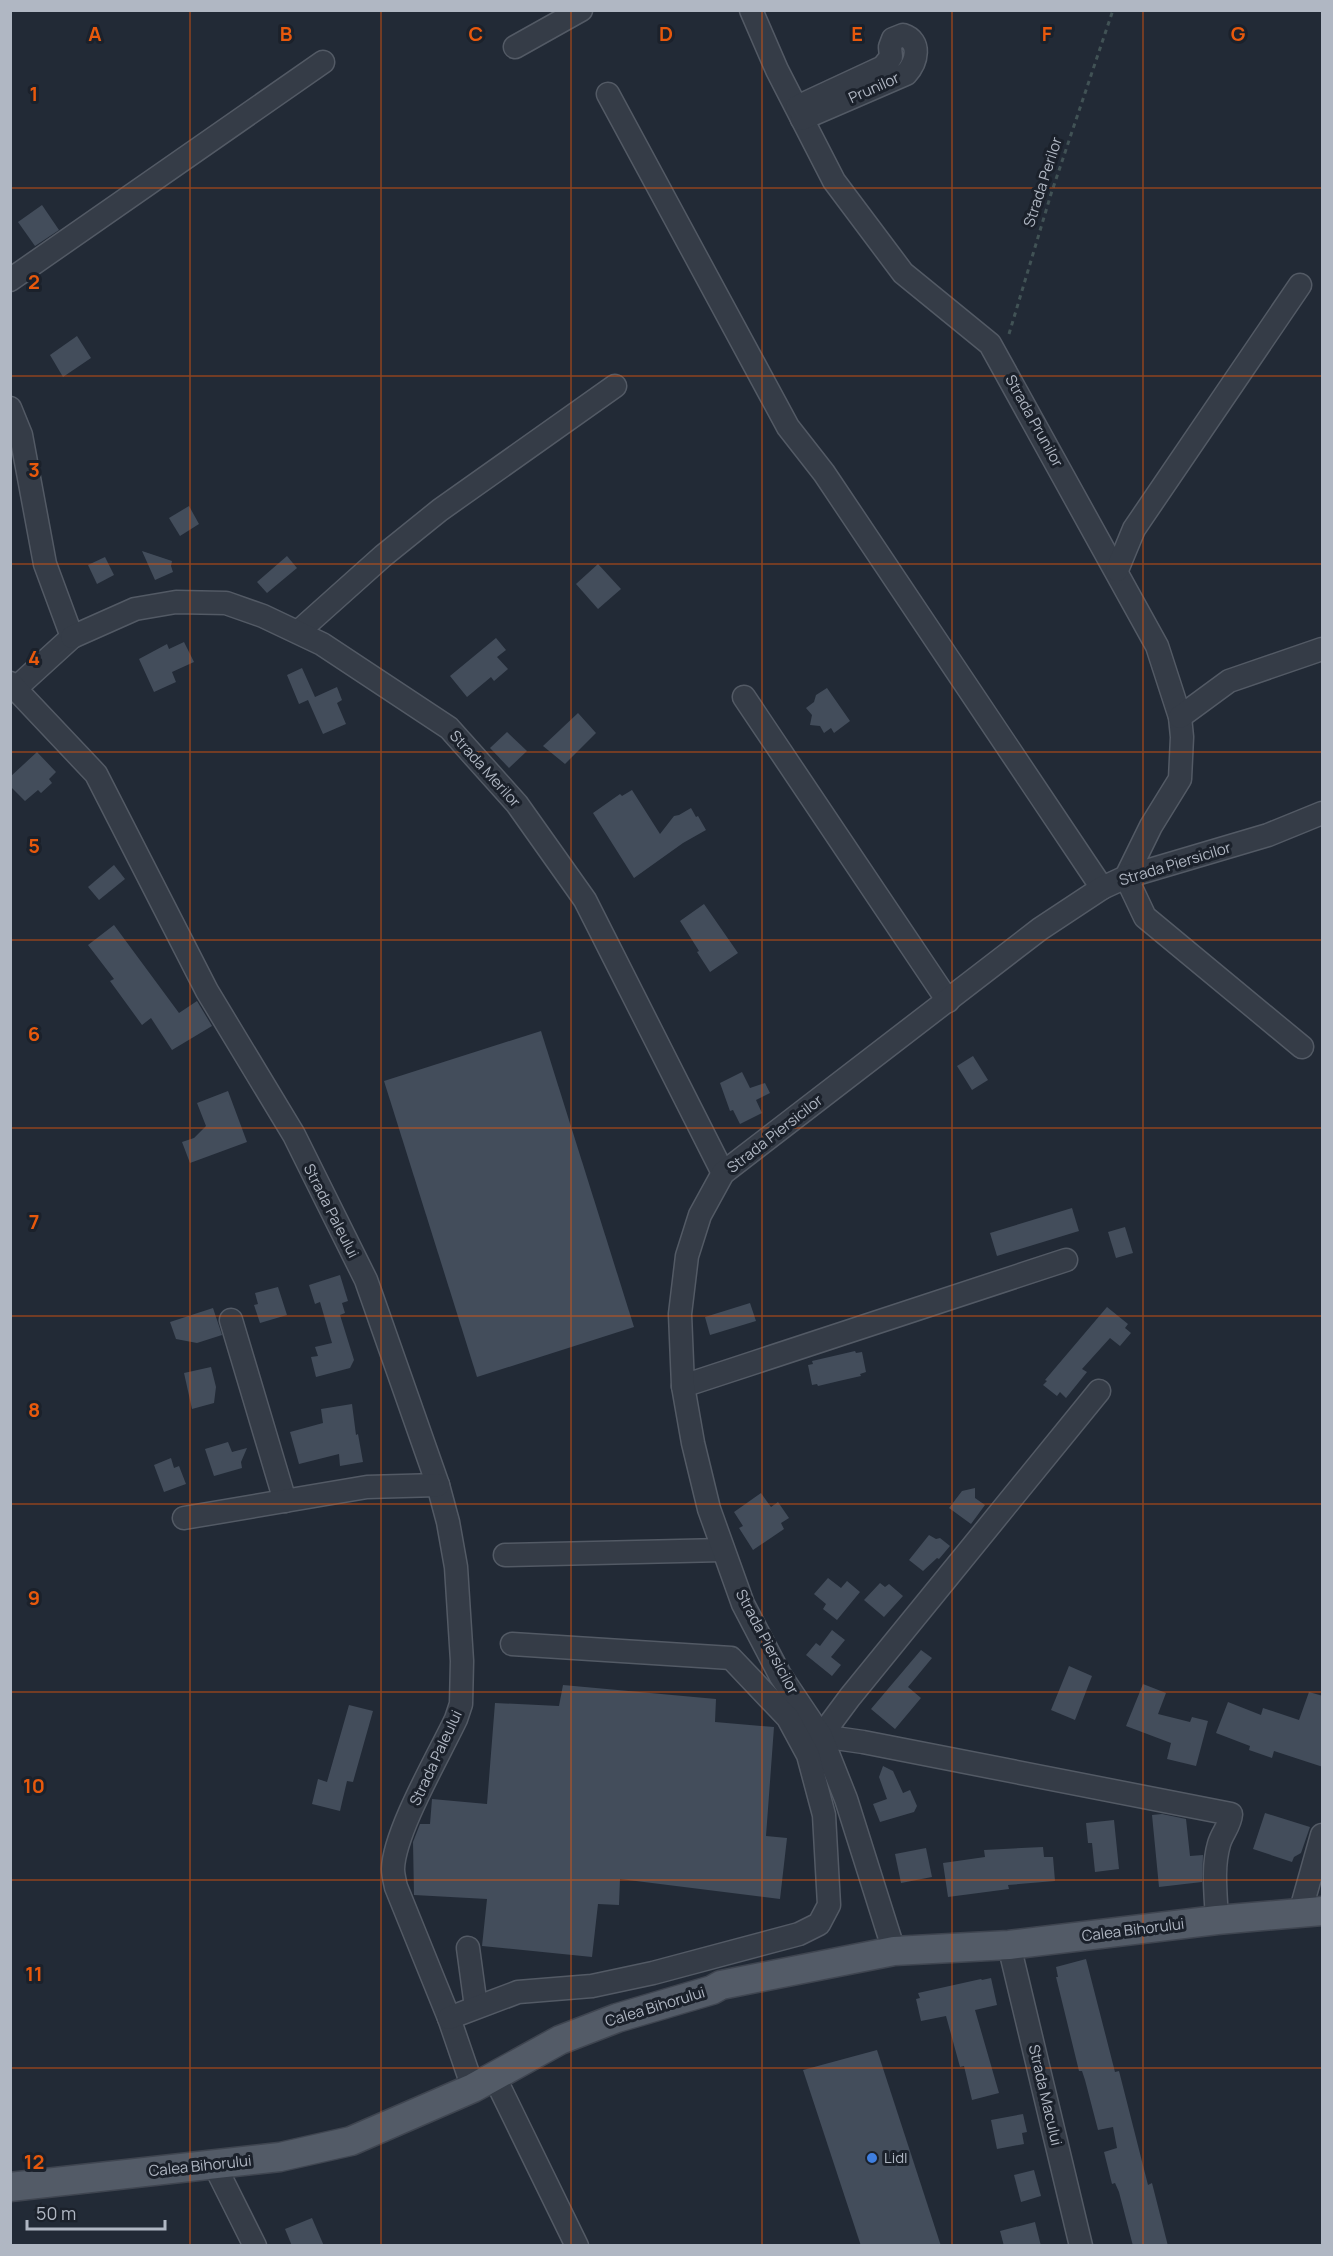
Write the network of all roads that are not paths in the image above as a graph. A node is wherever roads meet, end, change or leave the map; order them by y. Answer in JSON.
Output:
{"nodes":[{"id":1,"x":581,"y":10,"type":"edge"},
{"id":2,"x":751,"y":10,"type":"edge"},
{"id":3,"x":515,"y":46,"type":"dead end"},
{"id":4,"x":323,"y":62,"type":"dead end"},
{"id":5,"x":608,"y":94,"type":"dead end"},
{"id":6,"x":799,"y":113,"type":"junction"},
{"id":7,"x":10,"y":280,"type":"edge"},
{"id":8,"x":1300,"y":285,"type":"dead end"},
{"id":9,"x":615,"y":386,"type":"dead end"},
{"id":10,"x":10,"y":408,"type":"edge"},
{"id":11,"x":1117,"y":570,"type":"junction"},
{"id":12,"x":298,"y":632,"type":"junction"},
{"id":13,"x":72,"y":637,"type":"junction"},
{"id":14,"x":1323,"y":649,"type":"edge"},
{"id":15,"x":13,"y":685,"type":"edge"},
{"id":16,"x":744,"y":697,"type":"dead end"},
{"id":17,"x":1180,"y":717,"type":"junction"},
{"id":18,"x":1323,"y":813,"type":"edge"},
{"id":19,"x":1126,"y":877,"type":"junction"},
{"id":20,"x":1102,"y":888,"type":"junction"},
{"id":21,"x":948,"y":1001,"type":"junction"},
{"id":22,"x":1302,"y":1047,"type":"dead end"},
{"id":23,"x":723,"y":1173,"type":"junction"},
{"id":24,"x":1066,"y":1260,"type":"dead end"},
{"id":25,"x":231,"y":1320,"type":"dead end"},
{"id":26,"x":683,"y":1386,"type":"junction"},
{"id":27,"x":1099,"y":1391,"type":"dead end"},
{"id":28,"x":438,"y":1485,"type":"junction"},
{"id":29,"x":285,"y":1501,"type":"junction"},
{"id":30,"x":184,"y":1518,"type":"dead end"},
{"id":31,"x":723,"y":1550,"type":"junction"},
{"id":32,"x":505,"y":1555,"type":"dead end"},
{"id":33,"x":512,"y":1644,"type":"dead end"},
{"id":34,"x":821,"y":1736,"type":"junction"},
{"id":35,"x":1323,"y":1835,"type":"edge"},
{"id":36,"x":1311,"y":1912,"type":"edge"},
{"id":37,"x":1217,"y":1920,"type":"junction"},
{"id":38,"x":1009,"y":1945,"type":"junction"},
{"id":39,"x":468,"y":1948,"type":"dead end"},
{"id":40,"x":894,"y":1951,"type":"junction"},
{"id":41,"x":476,"y":2007,"type":"junction"},
{"id":42,"x":449,"y":2018,"type":"junction"},
{"id":43,"x":483,"y":2082,"type":"junction"},
{"id":44,"x":214,"y":2164,"type":"junction"},
{"id":45,"x":10,"y":2187,"type":"edge"},
{"id":46,"x":255,"y":2246,"type":"edge"},
{"id":47,"x":577,"y":2246,"type":"edge"},
{"id":48,"x":1081,"y":2246,"type":"edge"}],
"edges":[{"from":1,"to":3,"type":"street"},
{"from":2,"to":6,"type":"street","name":"Strada Prunilor"},
{"from":4,"to":7,"type":"street"},
{"from":5,"to":20,"type":"street"},
{"from":6,"to":6,"type":"street","name":"Prunilor"},
{"from":6,"to":11,"type":"street","name":"Strada Prunilor"},
{"from":8,"to":11,"type":"street"},
{"from":9,"to":12,"type":"street"},
{"from":10,"to":13,"type":"street"},
{"from":11,"to":17,"type":"street","name":"Strada Prunilor"},
{"from":12,"to":13,"type":"street","name":"Strada Merilor"},
{"from":12,"to":23,"type":"street","name":"Strada Merilor"},
{"from":13,"to":15,"type":"street","name":"Strada Paleului"},
{"from":14,"to":17,"type":"street"},
{"from":15,"to":28,"type":"street","name":"Strada Paleului"},
{"from":16,"to":21,"type":"street"},
{"from":17,"to":19,"type":"street","name":"Strada Prunilor"},
{"from":18,"to":19,"type":"street","name":"Strada Piersicilor"},
{"from":19,"to":20,"type":"street","name":"Strada Piersicilor"},
{"from":19,"to":22,"type":"street"},
{"from":20,"to":21,"type":"street","name":"Strada Piersicilor"},
{"from":21,"to":23,"type":"street","name":"Strada Piersicilor"},
{"from":23,"to":26,"type":"street","name":"Strada Piersicilor"},
{"from":24,"to":26,"type":"street"},
{"from":25,"to":29,"type":"street"},
{"from":26,"to":31,"type":"street","name":"Strada Piersicilor"},
{"from":27,"to":34,"type":"street"},
{"from":28,"to":29,"type":"street"},
{"from":28,"to":42,"type":"street","name":"Strada Paleului"},
{"from":29,"to":30,"type":"street"},
{"from":31,"to":32,"type":"street"},
{"from":31,"to":34,"type":"street","name":"Strada Piersicilor"},
{"from":33,"to":41,"type":"street"},
{"from":34,"to":37,"type":"street"},
{"from":34,"to":40,"type":"street","name":"Strada Piersicilor"},
{"from":35,"to":36,"type":"street"},
{"from":36,"to":37,"type":"main road","name":"Calea Bihorului"},
{"from":37,"to":38,"type":"main road","name":"Calea Bihorului"},
{"from":38,"to":40,"type":"main road","name":"Calea Bihorului"},
{"from":38,"to":48,"type":"street","name":"Strada Macului"},
{"from":39,"to":41,"type":"street"},
{"from":40,"to":43,"type":"main road","name":"Calea Bihorului"},
{"from":41,"to":42,"type":"street"},
{"from":42,"to":43,"type":"street","name":"Strada Paleului"},
{"from":43,"to":44,"type":"main road","name":"Calea Bihorului"},
{"from":43,"to":47,"type":"street","name":"Strada Paleului"},
{"from":44,"to":45,"type":"main road","name":"Calea Bihorului"},
{"from":44,"to":46,"type":"street"}]}
